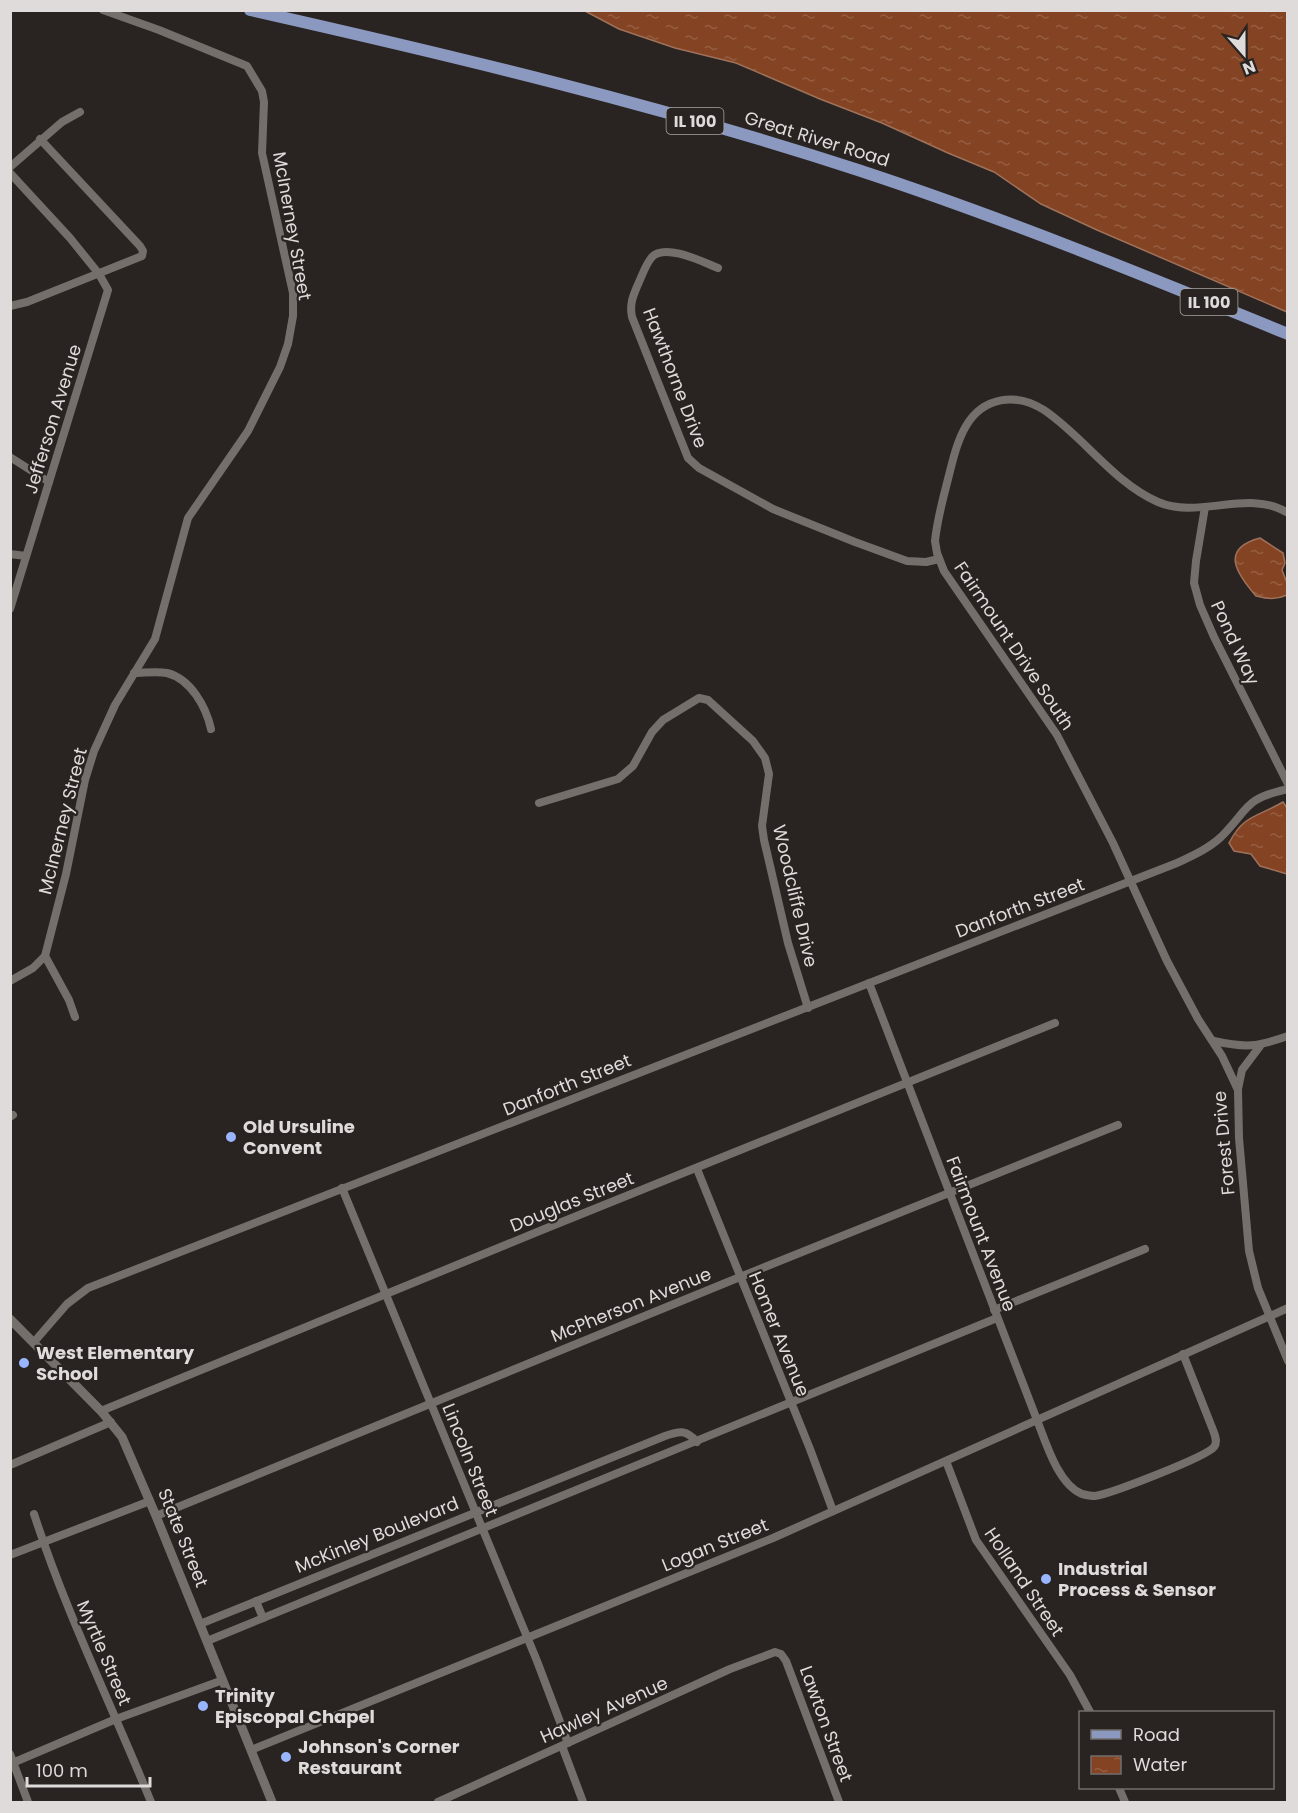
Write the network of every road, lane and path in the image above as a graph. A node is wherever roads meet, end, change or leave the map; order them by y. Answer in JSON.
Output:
{"nodes":[{"id":1,"x":103,"y":10,"type":"edge"},
{"id":2,"x":250,"y":10,"type":"edge"},
{"id":3,"x":80,"y":112,"type":"dead end"},
{"id":4,"x":40,"y":140,"type":"junction"},
{"id":5,"x":10,"y":167,"type":"edge"},
{"id":6,"x":10,"y":173,"type":"edge"},
{"id":7,"x":718,"y":268,"type":"dead end"},
{"id":8,"x":99,"y":274,"type":"junction"},
{"id":9,"x":10,"y":306,"type":"edge"},
{"id":10,"x":1287,"y":334,"type":"edge"},
{"id":11,"x":10,"y":457,"type":"edge"},
{"id":12,"x":49,"y":482,"type":"junction"},
{"id":13,"x":1205,"y":507,"type":"junction"},
{"id":14,"x":1287,"y":513,"type":"edge"},
{"id":15,"x":10,"y":554,"type":"edge"},
{"id":16,"x":26,"y":556,"type":"junction"},
{"id":17,"x":939,"y":559,"type":"junction"},
{"id":18,"x":10,"y":609,"type":"edge"},
{"id":19,"x":134,"y":673,"type":"junction"},
{"id":20,"x":211,"y":729,"type":"dead end"},
{"id":21,"x":1287,"y":784,"type":"edge"},
{"id":22,"x":1287,"y":789,"type":"edge"},
{"id":23,"x":539,"y":803,"type":"dead end"},
{"id":24,"x":1130,"y":882,"type":"junction"},
{"id":25,"x":45,"y":956,"type":"junction"},
{"id":26,"x":10,"y":981,"type":"edge"},
{"id":27,"x":868,"y":983,"type":"junction"},
{"id":28,"x":808,"y":1008,"type":"junction"},
{"id":29,"x":75,"y":1017,"type":"dead end"},
{"id":30,"x":1055,"y":1023,"type":"dead end"},
{"id":31,"x":1287,"y":1036,"type":"edge"},
{"id":32,"x":1214,"y":1041,"type":"junction"},
{"id":33,"x":1260,"y":1046,"type":"junction"},
{"id":34,"x":907,"y":1082,"type":"junction"},
{"id":35,"x":1238,"y":1090,"type":"junction"},
{"id":36,"x":1118,"y":1125,"type":"dead end"},
{"id":37,"x":697,"y":1168,"type":"junction"},
{"id":38,"x":342,"y":1188,"type":"junction"},
{"id":39,"x":949,"y":1192,"type":"junction"},
{"id":40,"x":1145,"y":1249,"type":"dead end"},
{"id":41,"x":740,"y":1277,"type":"junction"},
{"id":42,"x":386,"y":1294,"type":"junction"},
{"id":43,"x":1287,"y":1308,"type":"edge"},
{"id":44,"x":996,"y":1314,"type":"junction"},
{"id":45,"x":1269,"y":1316,"type":"junction"},
{"id":46,"x":10,"y":1319,"type":"edge"},
{"id":47,"x":34,"y":1342,"type":"junction"},
{"id":48,"x":1184,"y":1354,"type":"junction"},
{"id":49,"x":1287,"y":1361,"type":"edge"},
{"id":50,"x":430,"y":1403,"type":"junction"},
{"id":51,"x":791,"y":1403,"type":"junction"},
{"id":52,"x":101,"y":1411,"type":"junction"},
{"id":53,"x":1037,"y":1420,"type":"junction"},
{"id":54,"x":111,"y":1422,"type":"junction"},
{"id":55,"x":697,"y":1442,"type":"junction"},
{"id":56,"x":946,"y":1461,"type":"junction"},
{"id":57,"x":10,"y":1465,"type":"edge"},
{"id":58,"x":150,"y":1501,"type":"junction"},
{"id":59,"x":833,"y":1511,"type":"junction"},
{"id":60,"x":475,"y":1512,"type":"junction"},
{"id":61,"x":34,"y":1514,"type":"dead end"},
{"id":62,"x":156,"y":1515,"type":"junction"},
{"id":63,"x":482,"y":1528,"type":"junction"},
{"id":64,"x":43,"y":1542,"type":"junction"},
{"id":65,"x":10,"y":1555,"type":"edge"},
{"id":66,"x":256,"y":1601,"type":"junction"},
{"id":67,"x":263,"y":1618,"type":"junction"},
{"id":68,"x":200,"y":1624,"type":"junction"},
{"id":69,"x":527,"y":1638,"type":"junction"},
{"id":70,"x":207,"y":1641,"type":"junction"},
{"id":71,"x":784,"y":1656,"type":"joint"},
{"id":72,"x":223,"y":1680,"type":"junction"},
{"id":73,"x":1089,"y":1711,"type":"edge"},
{"id":74,"x":116,"y":1719,"type":"junction"},
{"id":75,"x":565,"y":1744,"type":"junction"},
{"id":76,"x":251,"y":1750,"type":"junction"},
{"id":77,"x":12,"y":1760,"type":"edge"},
{"id":78,"x":1119,"y":1789,"type":"edge"},
{"id":79,"x":28,"y":1803,"type":"edge"},
{"id":80,"x":150,"y":1803,"type":"edge"},
{"id":81,"x":272,"y":1803,"type":"edge"},
{"id":82,"x":438,"y":1803,"type":"edge"},
{"id":83,"x":583,"y":1803,"type":"edge"},
{"id":84,"x":839,"y":1803,"type":"edge"},
{"id":85,"x":1125,"y":1803,"type":"edge"}],
"edges":[{"from":1,"to":19,"type":"street","name":"McInerney Street"},
{"from":2,"to":10,"type":"main road","name":"Great River Road","number":"IL 100"},
{"from":3,"to":4,"type":"street"},
{"from":4,"to":5,"type":"street"},
{"from":4,"to":8,"type":"street"},
{"from":6,"to":8,"type":"street"},
{"from":7,"to":17,"type":"street","name":"Hawthorne Drive"},
{"from":8,"to":9,"type":"street"},
{"from":8,"to":12,"type":"street","name":"Jefferson Avenue"},
{"from":11,"to":12,"type":"street"},
{"from":12,"to":16,"type":"street","name":"Jefferson Avenue"},
{"from":13,"to":14,"type":"street","name":"Fairmount Drive South"},
{"from":13,"to":17,"type":"street","name":"Fairmount Drive South"},
{"from":13,"to":21,"type":"street","name":"Pond Way"},
{"from":15,"to":16,"type":"street"},
{"from":16,"to":18,"type":"street","name":"Jefferson Avenue"},
{"from":17,"to":24,"type":"street","name":"Fairmount Drive South"},
{"from":19,"to":20,"type":"street"},
{"from":19,"to":25,"type":"street","name":"McInerney Street"},
{"from":22,"to":24,"type":"street","name":"Danforth Street"},
{"from":23,"to":28,"type":"street","name":"Woodcliffe Drive"},
{"from":24,"to":27,"type":"street","name":"Danforth Street"},
{"from":24,"to":32,"type":"street","name":"Forest Drive"},
{"from":25,"to":26,"type":"street"},
{"from":25,"to":29,"type":"street"},
{"from":27,"to":28,"type":"street","name":"Danforth Street"},
{"from":27,"to":34,"type":"street","name":"Fairmount Avenue"},
{"from":28,"to":38,"type":"street","name":"Danforth Street"},
{"from":30,"to":34,"type":"street","name":"Douglas Street"},
{"from":31,"to":33,"type":"street"},
{"from":32,"to":33,"type":"street"},
{"from":32,"to":35,"type":"street","name":"Forest Drive"},
{"from":33,"to":35,"type":"street"},
{"from":34,"to":37,"type":"street","name":"Douglas Street"},
{"from":34,"to":39,"type":"street","name":"Fairmount Avenue"},
{"from":35,"to":45,"type":"street","name":"Forest Drive"},
{"from":36,"to":39,"type":"street","name":"McPherson Avenue"},
{"from":37,"to":41,"type":"street","name":"Homer Avenue"},
{"from":37,"to":42,"type":"street","name":"Douglas Street"},
{"from":38,"to":42,"type":"street","name":"Lincoln Street"},
{"from":38,"to":47,"type":"street","name":"Danforth Street"},
{"from":39,"to":41,"type":"street","name":"McPherson Avenue"},
{"from":39,"to":44,"type":"street","name":"Fairmount Avenue"},
{"from":40,"to":44,"type":"street","name":"McKinley Boulevard"},
{"from":41,"to":50,"type":"street","name":"McPherson Avenue"},
{"from":41,"to":51,"type":"street","name":"Homer Avenue"},
{"from":42,"to":50,"type":"street","name":"Lincoln Street"},
{"from":42,"to":52,"type":"street","name":"Douglas Street"},
{"from":43,"to":45,"type":"street","name":"Logan Street"},
{"from":44,"to":51,"type":"street","name":"McKinley Boulevard"},
{"from":44,"to":53,"type":"street","name":"Fairmount Avenue"},
{"from":45,"to":48,"type":"street","name":"Logan Street"},
{"from":45,"to":49,"type":"street","name":"Forest Drive"},
{"from":46,"to":47,"type":"street","name":"State Street"},
{"from":47,"to":52,"type":"street","name":"State Street"},
{"from":48,"to":53,"type":"street","name":"Logan Street"},
{"from":48,"to":53,"type":"street","name":"Fairmount Avenue"},
{"from":50,"to":60,"type":"street","name":"Lincoln Street"},
{"from":50,"to":62,"type":"street","name":"McPherson Avenue"},
{"from":51,"to":55,"type":"street","name":"McKinley Boulevard"},
{"from":51,"to":59,"type":"street","name":"Homer Avenue"},
{"from":52,"to":54,"type":"street","name":"State Street"},
{"from":53,"to":56,"type":"street","name":"Logan Street"},
{"from":54,"to":57,"type":"street"},
{"from":54,"to":58,"type":"street","name":"State Street"},
{"from":55,"to":60,"type":"street","name":"McKinley Boulevard"},
{"from":55,"to":63,"type":"street","name":"McKinley Boulevard"},
{"from":56,"to":59,"type":"street","name":"Logan Street"},
{"from":56,"to":73,"type":"street","name":"Holland Street"},
{"from":58,"to":62,"type":"street","name":"State Street"},
{"from":58,"to":64,"type":"street"},
{"from":59,"to":69,"type":"street","name":"Logan Street"},
{"from":60,"to":63,"type":"street","name":"Lincoln Street"},
{"from":60,"to":66,"type":"street","name":"McKinley Boulevard"},
{"from":61,"to":64,"type":"street","name":"Myrtle Street"},
{"from":62,"to":68,"type":"street","name":"State Street"},
{"from":63,"to":67,"type":"street","name":"McKinley Boulevard"},
{"from":63,"to":69,"type":"street","name":"Lincoln Street"},
{"from":64,"to":65,"type":"street"},
{"from":64,"to":74,"type":"street","name":"Myrtle Street"},
{"from":66,"to":67,"type":"street"},
{"from":66,"to":68,"type":"street","name":"McKinley Boulevard"},
{"from":67,"to":70,"type":"street","name":"McKinley Boulevard"},
{"from":68,"to":70,"type":"street","name":"State Street"},
{"from":69,"to":75,"type":"street","name":"Lincoln Street"},
{"from":69,"to":76,"type":"street","name":"Logan Street"},
{"from":70,"to":72,"type":"street","name":"State Street"},
{"from":71,"to":75,"type":"street","name":"Hawley Avenue"},
{"from":71,"to":84,"type":"street","name":"Lawton Street"},
{"from":72,"to":74,"type":"street"},
{"from":72,"to":76,"type":"street","name":"State Street"},
{"from":74,"to":77,"type":"street"},
{"from":74,"to":80,"type":"street","name":"Myrtle Street"},
{"from":75,"to":82,"type":"street","name":"Hawley Avenue"},
{"from":75,"to":83,"type":"street","name":"Lincoln Street"},
{"from":76,"to":81,"type":"street","name":"State Street"},
{"from":77,"to":79,"type":"street"},
{"from":78,"to":85,"type":"street"}]}
